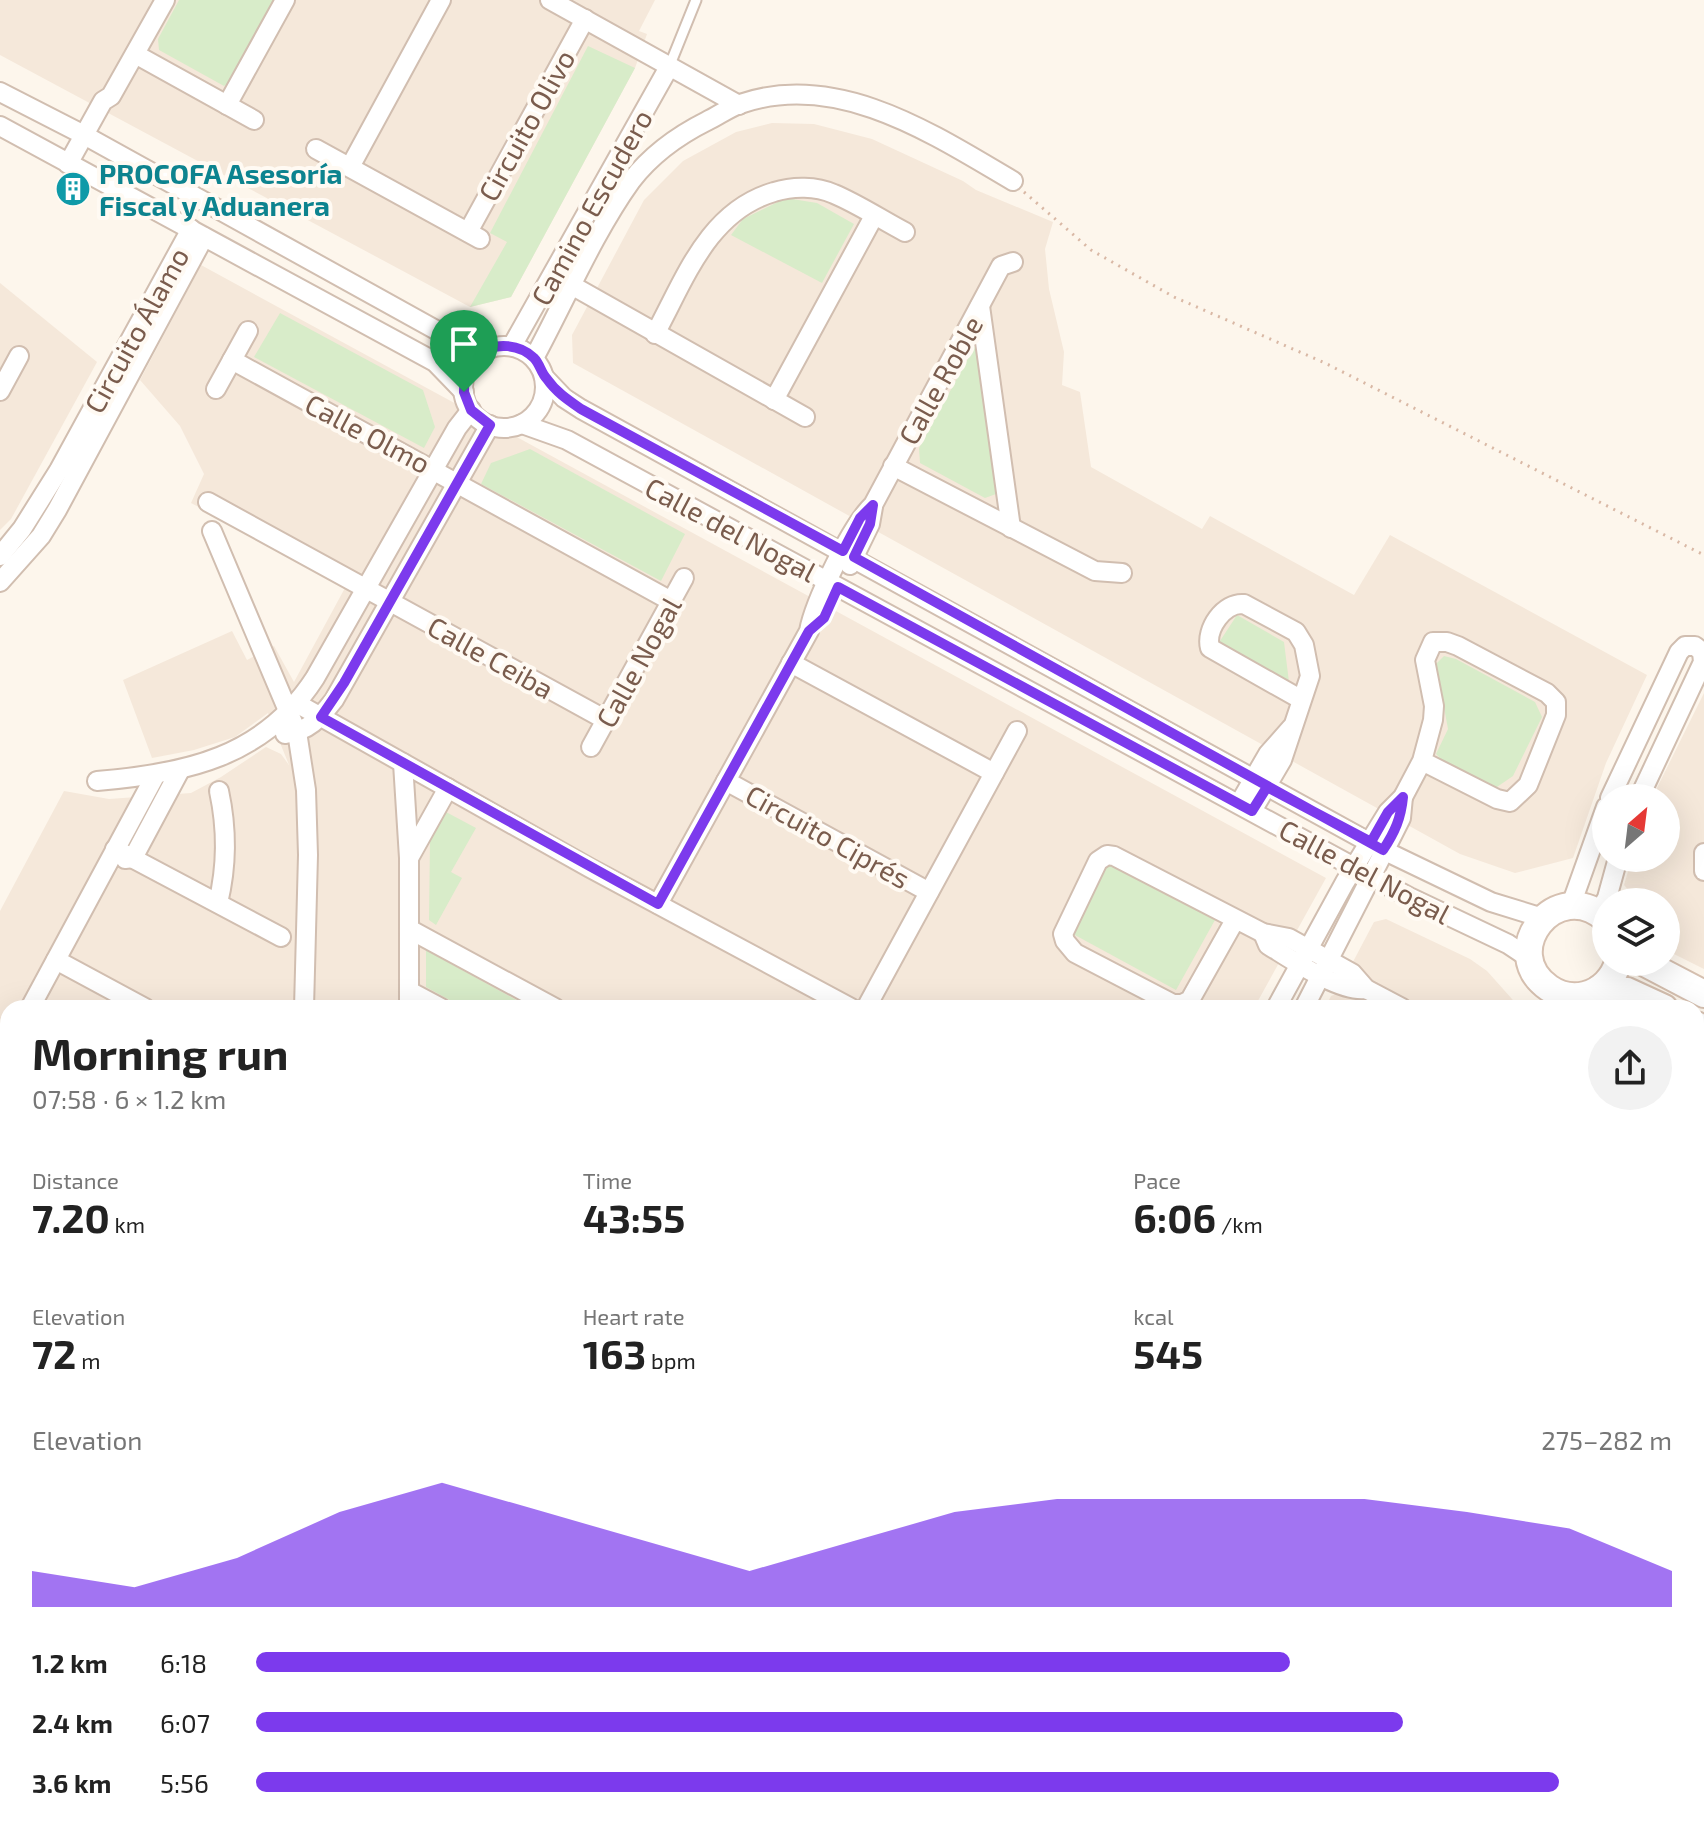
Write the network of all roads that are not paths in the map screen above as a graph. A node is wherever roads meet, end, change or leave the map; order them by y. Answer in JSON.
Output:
{"nodes":[{"id":1,"x":165,"y":0,"type":"edge"},
{"id":2,"x":285,"y":0,"type":"edge"},
{"id":3,"x":441,"y":0,"type":"edge"},
{"id":4,"x":550,"y":0,"type":"edge"},
{"id":5,"x":696,"y":0,"type":"edge"},
{"id":6,"x":585,"y":19,"type":"junction"},
{"id":7,"x":135,"y":54,"type":"junction"},
{"id":8,"x":669,"y":67,"type":"junction"},
{"id":9,"x":0,"y":92,"type":"edge"},
{"id":10,"x":227,"y":105,"type":"junction"},
{"id":11,"x":739,"y":105,"type":"junction"},
{"id":12,"x":254,"y":120,"type":"dead end"},
{"id":13,"x":0,"y":126,"type":"edge"},
{"id":14,"x":89,"y":138,"type":"junction"},
{"id":15,"x":316,"y":149,"type":"dead end"},
{"id":16,"x":74,"y":167,"type":"junction"},
{"id":17,"x":350,"y":167,"type":"junction"},
{"id":18,"x":1013,"y":181,"type":"road end"},
{"id":19,"x":874,"y":216,"type":"junction"},
{"id":20,"x":905,"y":232,"type":"dead end"},
{"id":21,"x":197,"y":233,"type":"junction"},
{"id":22,"x":1013,"y":262,"type":"dead end"},
{"id":23,"x":573,"y":286,"type":"junction"},
{"id":24,"x":980,"y":306,"type":"junction"},
{"id":25,"x":248,"y":331,"type":"dead end"},
{"id":26,"x":655,"y":334,"type":"junction"},
{"id":27,"x":512,"y":346,"type":"junction"},
{"id":28,"x":491,"y":347,"type":"junction"},
{"id":29,"x":19,"y":356,"type":"dead end"},
{"id":30,"x":534,"y":358,"type":"junction"},
{"id":31,"x":232,"y":360,"type":"junction"},
{"id":32,"x":544,"y":377,"type":"junction"},
{"id":33,"x":2,"y":383,"type":"edge"},
{"id":34,"x":216,"y":389,"type":"dead end"},
{"id":35,"x":464,"y":392,"type":"junction"},
{"id":36,"x":774,"y":400,"type":"junction"},
{"id":37,"x":471,"y":410,"type":"junction"},
{"id":38,"x":805,"y":417,"type":"dead end"},
{"id":39,"x":522,"y":424,"type":"junction"},
{"id":40,"x":490,"y":425,"type":"junction"},
{"id":41,"x":88,"y":434,"type":"junction"},
{"id":42,"x":893,"y":466,"type":"junction"},
{"id":43,"x":435,"y":469,"type":"junction"},
{"id":44,"x":458,"y":483,"type":"junction"},
{"id":45,"x":208,"y":502,"type":"dead end"},
{"id":46,"x":1011,"y":528,"type":"junction"},
{"id":47,"x":212,"y":531,"type":"dead end"},
{"id":48,"x":848,"y":554,"type":"junction"},
{"id":49,"x":0,"y":556,"type":"edge"},
{"id":50,"x":1122,"y":573,"type":"dead end"},
{"id":51,"x":684,"y":578,"type":"dead end"},
{"id":52,"x":0,"y":582,"type":"edge"},
{"id":53,"x":833,"y":585,"type":"junction"},
{"id":54,"x":366,"y":588,"type":"junction"},
{"id":55,"x":671,"y":601,"type":"junction"},
{"id":56,"x":391,"y":602,"type":"junction"},
{"id":57,"x":791,"y":663,"type":"junction"},
{"id":58,"x":1302,"y":700,"type":"junction"},
{"id":59,"x":295,"y":717,"type":"junction"},
{"id":60,"x":321,"y":717,"type":"junction"},
{"id":61,"x":606,"y":720,"type":"junction"},
{"id":62,"x":1017,"y":731,"type":"dead end"},
{"id":63,"x":591,"y":747,"type":"dead end"},
{"id":64,"x":1422,"y":761,"type":"junction"},
{"id":65,"x":403,"y":763,"type":"junction"},
{"id":66,"x":180,"y":770,"type":"junction"},
{"id":67,"x":994,"y":773,"type":"junction"},
{"id":68,"x":155,"y":776,"type":"junction"},
{"id":69,"x":97,"y":781,"type":"dead end"},
{"id":70,"x":726,"y":781,"type":"junction"},
{"id":71,"x":1260,"y":783,"type":"junction"},
{"id":72,"x":1617,"y":784,"type":"edge"},
{"id":73,"x":1646,"y":784,"type":"edge"},
{"id":74,"x":448,"y":788,"type":"junction"},
{"id":75,"x":219,"y":791,"type":"dead end"},
{"id":76,"x":1246,"y":808,"type":"junction"},
{"id":77,"x":1377,"y":846,"type":"junction"},
{"id":78,"x":1592,"y":846,"type":"edge"},
{"id":79,"x":1704,"y":853,"type":"edge"},
{"id":80,"x":112,"y":854,"type":"junction"},
{"id":81,"x":133,"y":858,"type":"junction"},
{"id":82,"x":409,"y":858,"type":"junction"},
{"id":83,"x":1704,"y":871,"type":"edge"},
{"id":84,"x":1364,"y":872,"type":"junction"},
{"id":85,"x":929,"y":892,"type":"junction"},
{"id":86,"x":218,"y":903,"type":"junction"},
{"id":87,"x":658,"y":904,"type":"junction"},
{"id":88,"x":1571,"y":905,"type":"junction"},
{"id":89,"x":1592,"y":912,"type":"edge"},
{"id":90,"x":1543,"y":918,"type":"junction"},
{"id":91,"x":1235,"y":920,"type":"junction"},
{"id":92,"x":409,"y":929,"type":"junction"},
{"id":93,"x":281,"y":937,"type":"dead end"},
{"id":94,"x":1305,"y":956,"type":"junction"},
{"id":95,"x":1529,"y":958,"type":"junction"},
{"id":96,"x":56,"y":960,"type":"junction"},
{"id":97,"x":1326,"y":968,"type":"junction"},
{"id":98,"x":1612,"y":976,"type":"edge"},
{"id":99,"x":1670,"y":976,"type":"edge"},
{"id":100,"x":1704,"y":994,"type":"edge"},
{"id":101,"x":1543,"y":996,"type":"edge"},
{"id":102,"x":1587,"y":998,"type":"edge"},
{"id":103,"x":409,"y":999,"type":"edge"},
{"id":104,"x":34,"y":1000,"type":"edge"},
{"id":105,"x":130,"y":1000,"type":"edge"},
{"id":106,"x":304,"y":1000,"type":"edge"},
{"id":107,"x":540,"y":1000,"type":"edge"},
{"id":108,"x":836,"y":1000,"type":"edge"},
{"id":109,"x":870,"y":1000,"type":"edge"},
{"id":110,"x":1165,"y":1000,"type":"edge"},
{"id":111,"x":1190,"y":1000,"type":"edge"},
{"id":112,"x":1280,"y":1000,"type":"edge"},
{"id":113,"x":1308,"y":1000,"type":"edge"},
{"id":114,"x":1385,"y":1000,"type":"edge"},
{"id":115,"x":1647,"y":1000,"type":"edge"}],
"edges":[{"from":1,"to":7,"type":"street"},
{"from":2,"to":10,"type":"street"},
{"from":3,"to":17,"type":"street"},
{"from":4,"to":6,"type":"street"},
{"from":5,"to":8,"type":"lane"},
{"from":6,"to":8,"type":"street"},
{"from":6,"to":17,"type":"street","name":"Circuito Olivo"},
{"from":7,"to":10,"type":"street"},
{"from":7,"to":14,"type":"street"},
{"from":8,"to":11,"type":"street"},
{"from":8,"to":27,"type":"street","name":"Camino Escudero"},
{"from":9,"to":14,"type":"street"},
{"from":10,"to":12,"type":"street"},
{"from":11,"to":18,"type":"street","name":"Camino Escudero"},
{"from":11,"to":23,"type":"street","name":"Camino Escudero"},
{"from":13,"to":16,"type":"street"},
{"from":14,"to":16,"type":"street"},
{"from":14,"to":28,"type":"street"},
{"from":15,"to":17,"type":"street"},
{"from":16,"to":21,"type":"street"},
{"from":19,"to":20,"type":"street"},
{"from":19,"to":26,"type":"street"},
{"from":19,"to":36,"type":"street"},
{"from":21,"to":35,"type":"street"},
{"from":21,"to":41,"type":"street","name":"Circuito Álamo"},
{"from":22,"to":24,"type":"street","name":"Calle Roble"},
{"from":23,"to":26,"type":"street"},
{"from":23,"to":30,"type":"street","name":"Camino Escudero"},
{"from":24,"to":42,"type":"street","name":"Calle Roble"},
{"from":24,"to":46,"type":"street"},
{"from":25,"to":31,"type":"street"},
{"from":26,"to":36,"type":"street"},
{"from":27,"to":28,"type":"street"},
{"from":27,"to":30,"type":"street"},
{"from":28,"to":35,"type":"street"},
{"from":29,"to":33,"type":"street"},
{"from":30,"to":32,"type":"street"},
{"from":31,"to":34,"type":"street"},
{"from":31,"to":43,"type":"street","name":"Calle Olmo"},
{"from":32,"to":39,"type":"street"},
{"from":32,"to":48,"type":"street","name":"Calle del Nogal"},
{"from":35,"to":37,"type":"street"},
{"from":36,"to":38,"type":"street"},
{"from":37,"to":40,"type":"street"},
{"from":37,"to":43,"type":"street"},
{"from":39,"to":40,"type":"street"},
{"from":39,"to":53,"type":"street","name":"Calle del Nogal"},
{"from":40,"to":44,"type":"street"},
{"from":41,"to":49,"type":"street","name":"Circuito Álamo"},
{"from":41,"to":52,"type":"street","name":"Circuito Álamo"},
{"from":42,"to":46,"type":"street"},
{"from":42,"to":48,"type":"street","name":"Calle Roble"},
{"from":43,"to":44,"type":"street","name":"Calle Olmo"},
{"from":43,"to":54,"type":"street"},
{"from":44,"to":55,"type":"street","name":"Calle Olmo"},
{"from":44,"to":56,"type":"street"},
{"from":45,"to":54,"type":"street","name":"Calle Ceiba"},
{"from":46,"to":50,"type":"street"},
{"from":47,"to":59,"type":"street"},
{"from":48,"to":53,"type":"street","name":"Calle Roble"},
{"from":48,"to":71,"type":"street","name":"Calle del Nogal"},
{"from":51,"to":55,"type":"street","name":"Calle Nogal"},
{"from":53,"to":57,"type":"street","name":"Circuito Ciprés"},
{"from":53,"to":76,"type":"street","name":"Calle del Nogal"},
{"from":54,"to":56,"type":"street","name":"Calle Ceiba"},
{"from":54,"to":59,"type":"street"},
{"from":55,"to":61,"type":"street","name":"Calle Nogal"},
{"from":56,"to":60,"type":"street"},
{"from":56,"to":61,"type":"street","name":"Calle Ceiba"},
{"from":57,"to":67,"type":"street"},
{"from":57,"to":70,"type":"street","name":"Circuito Ciprés"},
{"from":58,"to":58,"type":"street"},
{"from":58,"to":71,"type":"street"},
{"from":59,"to":60,"type":"street"},
{"from":59,"to":66,"type":"street"},
{"from":59,"to":106,"type":"street"},
{"from":60,"to":65,"type":"street"},
{"from":61,"to":63,"type":"street","name":"Calle Nogal"},
{"from":62,"to":67,"type":"street","name":"Circuito Ciprés"},
{"from":64,"to":64,"type":"street"},
{"from":64,"to":77,"type":"street"},
{"from":65,"to":74,"type":"street"},
{"from":65,"to":82,"type":"street"},
{"from":66,"to":68,"type":"street"},
{"from":66,"to":81,"type":"street"},
{"from":67,"to":85,"type":"street","name":"Circuito Ciprés"},
{"from":68,"to":69,"type":"street"},
{"from":68,"to":80,"type":"street"},
{"from":70,"to":85,"type":"street","name":"Circuito Ciprés"},
{"from":70,"to":87,"type":"street","name":"Circuito Ciprés"},
{"from":71,"to":76,"type":"street"},
{"from":71,"to":77,"type":"street","name":"Calle del Nogal"},
{"from":72,"to":73,"type":"street"},
{"from":74,"to":82,"type":"street"},
{"from":74,"to":87,"type":"street"},
{"from":75,"to":86,"type":"street"},
{"from":76,"to":84,"type":"street","name":"Calle del Nogal"},
{"from":77,"to":84,"type":"street"},
{"from":77,"to":90,"type":"street","name":"Calle del Nogal"},
{"from":78,"to":88,"type":"street"},
{"from":79,"to":83,"type":"street"},
{"from":80,"to":81,"type":"street"},
{"from":80,"to":96,"type":"street"},
{"from":81,"to":86,"type":"street"},
{"from":82,"to":92,"type":"street"},
{"from":84,"to":94,"type":"street"},
{"from":84,"to":95,"type":"street","name":"Calle del Nogal"},
{"from":84,"to":97,"type":"street"},
{"from":85,"to":109,"type":"street","name":"Circuito Ciprés"},
{"from":86,"to":93,"type":"street"},
{"from":87,"to":108,"type":"street"},
{"from":88,"to":89,"type":"street"},
{"from":88,"to":90,"type":"street"},
{"from":90,"to":95,"type":"street"},
{"from":91,"to":94,"type":"street"},
{"from":91,"to":110,"type":"street"},
{"from":91,"to":111,"type":"street"},
{"from":92,"to":103,"type":"street"},
{"from":92,"to":107,"type":"street"},
{"from":94,"to":97,"type":"street"},
{"from":94,"to":112,"type":"street"},
{"from":95,"to":101,"type":"street"},
{"from":96,"to":104,"type":"street"},
{"from":96,"to":105,"type":"street"},
{"from":97,"to":113,"type":"street"},
{"from":97,"to":114,"type":"street"},
{"from":98,"to":102,"type":"street"},
{"from":99,"to":100,"type":"street"},
{"from":101,"to":102,"type":"street"},
{"from":102,"to":115,"type":"street"}]}
